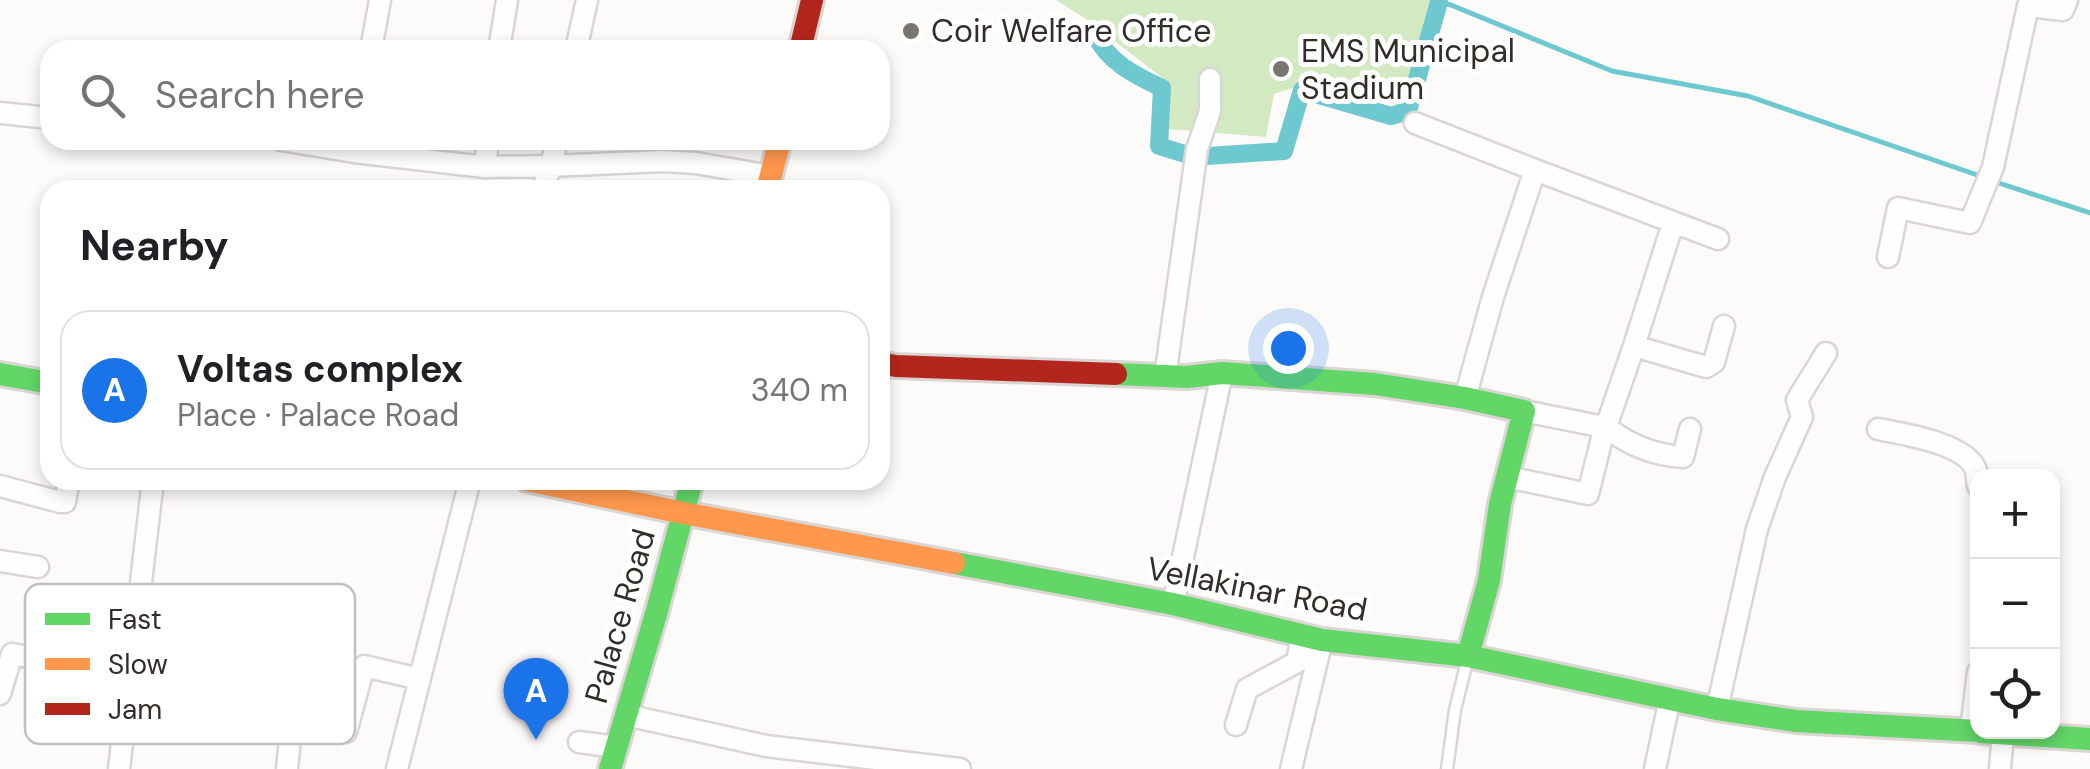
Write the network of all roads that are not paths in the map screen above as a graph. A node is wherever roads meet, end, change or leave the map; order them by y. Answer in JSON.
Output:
{"nodes":[{"id":1,"x":380,"y":0,"type":"edge"},
{"id":2,"x":507,"y":0,"type":"edge"},
{"id":3,"x":586,"y":0,"type":"edge"},
{"id":4,"x":812,"y":0,"type":"edge"},
{"id":5,"x":2067,"y":0,"type":"edge"},
{"id":6,"x":373,"y":40,"type":"edge"},
{"id":7,"x":501,"y":40,"type":"edge"},
{"id":8,"x":578,"y":40,"type":"edge"},
{"id":9,"x":802,"y":40,"type":"edge"},
{"id":10,"x":1210,"y":78,"type":"dead end"},
{"id":11,"x":0,"y":112,"type":"edge"},
{"id":12,"x":40,"y":117,"type":"edge"},
{"id":13,"x":1415,"y":122,"type":"dead end"},
{"id":14,"x":380,"y":150,"type":"edge"},
{"id":15,"x":487,"y":150,"type":"edge"},
{"id":16,"x":555,"y":150,"type":"edge"},
{"id":17,"x":777,"y":150,"type":"edge"},
{"id":18,"x":551,"y":166,"type":"junction"},
{"id":19,"x":485,"y":167,"type":"junction"},
{"id":20,"x":1535,"y":170,"type":"junction"},
{"id":21,"x":546,"y":180,"type":"edge"},
{"id":22,"x":757,"y":180,"type":"edge"},
{"id":23,"x":769,"y":180,"type":"edge"},
{"id":24,"x":1673,"y":223,"type":"junction"},
{"id":25,"x":1718,"y":239,"type":"dead end"},
{"id":26,"x":1888,"y":258,"type":"dead end"},
{"id":27,"x":1724,"y":326,"type":"dead end"},
{"id":28,"x":1634,"y":346,"type":"junction"},
{"id":29,"x":1826,"y":354,"type":"dead end"},
{"id":30,"x":890,"y":364,"type":"edge"},
{"id":31,"x":0,"y":374,"type":"edge"},
{"id":32,"x":1222,"y":374,"type":"junction"},
{"id":33,"x":1165,"y":377,"type":"junction"},
{"id":34,"x":40,"y":381,"type":"edge"},
{"id":35,"x":1465,"y":398,"type":"junction"},
{"id":36,"x":1524,"y":411,"type":"junction"},
{"id":37,"x":1605,"y":426,"type":"junction"},
{"id":38,"x":1878,"y":428,"type":"dead end"},
{"id":39,"x":1690,"y":429,"type":"dead end"},
{"id":40,"x":1975,"y":469,"type":"edge"},
{"id":41,"x":1507,"y":477,"type":"junction"},
{"id":42,"x":0,"y":486,"type":"edge"},
{"id":43,"x":68,"y":490,"type":"edge"},
{"id":44,"x":152,"y":490,"type":"edge"},
{"id":45,"x":467,"y":490,"type":"edge"},
{"id":46,"x":574,"y":490,"type":"edge"},
{"id":47,"x":689,"y":490,"type":"edge"},
{"id":48,"x":683,"y":513,"type":"junction"},
{"id":49,"x":0,"y":561,"type":"edge"},
{"id":50,"x":38,"y":567,"type":"dead end"},
{"id":51,"x":141,"y":584,"type":"edge"},
{"id":52,"x":1173,"y":604,"type":"junction"},
{"id":53,"x":1312,"y":638,"type":"junction"},
{"id":54,"x":25,"y":656,"type":"edge"},
{"id":55,"x":1468,"y":656,"type":"junction"},
{"id":56,"x":420,"y":679,"type":"junction"},
{"id":57,"x":0,"y":694,"type":"edge"},
{"id":58,"x":1670,"y":698,"type":"junction"},
{"id":59,"x":355,"y":699,"type":"edge"},
{"id":60,"x":1717,"y":709,"type":"junction"},
{"id":61,"x":626,"y":715,"type":"junction"},
{"id":62,"x":1236,"y":724,"type":"dead end"},
{"id":63,"x":1970,"y":731,"type":"edge"},
{"id":64,"x":2060,"y":737,"type":"edge"},
{"id":65,"x":1986,"y":739,"type":"edge"},
{"id":66,"x":2090,"y":739,"type":"edge"},
{"id":67,"x":579,"y":742,"type":"dead end"},
{"id":68,"x":121,"y":744,"type":"edge"},
{"id":69,"x":289,"y":744,"type":"edge"},
{"id":70,"x":613,"y":758,"type":"edge"},
{"id":71,"x":118,"y":769,"type":"edge"},
{"id":72,"x":286,"y":769,"type":"edge"},
{"id":73,"x":397,"y":769,"type":"edge"},
{"id":74,"x":960,"y":769,"type":"edge"},
{"id":75,"x":1290,"y":769,"type":"edge"},
{"id":76,"x":1447,"y":769,"type":"edge"},
{"id":77,"x":1655,"y":769,"type":"edge"},
{"id":78,"x":2000,"y":769,"type":"edge"}],
"edges":[{"from":1,"to":6,"type":"street"},
{"from":2,"to":7,"type":"street"},
{"from":3,"to":8,"type":"street"},
{"from":4,"to":9,"type":"main road"},
{"from":5,"to":26,"type":"street"},
{"from":10,"to":33,"type":"street"},
{"from":11,"to":12,"type":"street"},
{"from":13,"to":20,"type":"street"},
{"from":14,"to":19,"type":"street"},
{"from":15,"to":19,"type":"street"},
{"from":16,"to":18,"type":"street"},
{"from":17,"to":23,"type":"main road"},
{"from":18,"to":19,"type":"street"},
{"from":18,"to":21,"type":"street"},
{"from":18,"to":22,"type":"street"},
{"from":20,"to":24,"type":"street"},
{"from":20,"to":35,"type":"street"},
{"from":24,"to":25,"type":"street"},
{"from":24,"to":28,"type":"street"},
{"from":27,"to":28,"type":"street"},
{"from":28,"to":37,"type":"street"},
{"from":29,"to":60,"type":"street"},
{"from":30,"to":33,"type":"main road"},
{"from":31,"to":34,"type":"main road"},
{"from":32,"to":33,"type":"main road"},
{"from":32,"to":35,"type":"main road"},
{"from":32,"to":52,"type":"street"},
{"from":35,"to":36,"type":"main road"},
{"from":36,"to":37,"type":"street"},
{"from":36,"to":41,"type":"main road"},
{"from":37,"to":39,"type":"street"},
{"from":37,"to":41,"type":"street"},
{"from":38,"to":40,"type":"street"},
{"from":41,"to":55,"type":"main road"},
{"from":42,"to":43,"type":"street"},
{"from":44,"to":51,"type":"street"},
{"from":45,"to":56,"type":"street"},
{"from":46,"to":48,"type":"main road","name":"Vellakinar Road"},
{"from":47,"to":48,"type":"main road","name":"Palace Road"},
{"from":48,"to":52,"type":"main road","name":"Vellakinar Road"},
{"from":48,"to":61,"type":"main road","name":"Palace Road"},
{"from":49,"to":50,"type":"street"},
{"from":52,"to":53,"type":"main road","name":"Vellakinar Road"},
{"from":53,"to":55,"type":"main road","name":"Vellakinar Road"},
{"from":53,"to":62,"type":"street"},
{"from":53,"to":75,"type":"street"},
{"from":54,"to":57,"type":"street"},
{"from":55,"to":58,"type":"main road","name":"Vellakinar Road"},
{"from":55,"to":76,"type":"lane"},
{"from":56,"to":59,"type":"street"},
{"from":56,"to":73,"type":"street"},
{"from":58,"to":60,"type":"main road","name":"Vellakinar Road"},
{"from":58,"to":77,"type":"street"},
{"from":60,"to":63,"type":"main road","name":"Vellakinar Road"},
{"from":61,"to":70,"type":"main road","name":"Palace Road"},
{"from":61,"to":74,"type":"street"},
{"from":64,"to":66,"type":"main road","name":"Vellakinar Road"},
{"from":65,"to":78,"type":"street"},
{"from":67,"to":70,"type":"street"},
{"from":68,"to":71,"type":"street"},
{"from":69,"to":72,"type":"street"}]}
